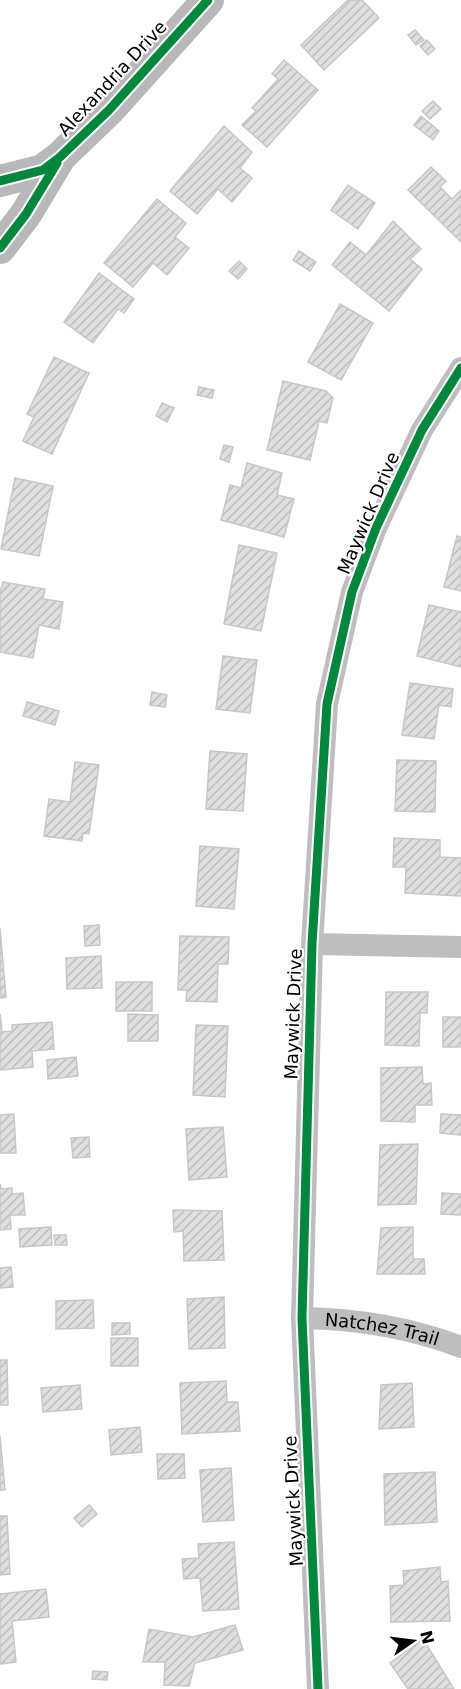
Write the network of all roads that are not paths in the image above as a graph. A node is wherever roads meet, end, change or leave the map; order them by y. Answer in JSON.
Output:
{"nodes":[{"id":1,"x":208,"y":0,"type":"edge"},
{"id":2,"x":60,"y":157,"type":"junction"},
{"id":3,"x":0,"y":181,"type":"edge"},
{"id":4,"x":0,"y":248,"type":"edge"},
{"id":5,"x":461,"y":368,"type":"edge"},
{"id":6,"x":312,"y":944,"type":"junction"},
{"id":7,"x":461,"y":948,"type":"edge"},
{"id":8,"x":302,"y":1318,"type":"junction"},
{"id":9,"x":461,"y":1347,"type":"edge"},
{"id":10,"x":318,"y":1689,"type":"edge"}],
"edges":[{"from":1,"to":2,"type":"main road","name":"Alexandria Drive"},
{"from":2,"to":3,"type":"main road","name":"Alexandria Drive"},
{"from":2,"to":4,"type":"main road"},
{"from":5,"to":6,"type":"street","name":"Maywick Drive"},
{"from":6,"to":7,"type":"street"},
{"from":6,"to":8,"type":"street","name":"Maywick Drive"},
{"from":8,"to":9,"type":"street","name":"Natchez Trail"},
{"from":8,"to":10,"type":"street","name":"Maywick Drive"}]}
